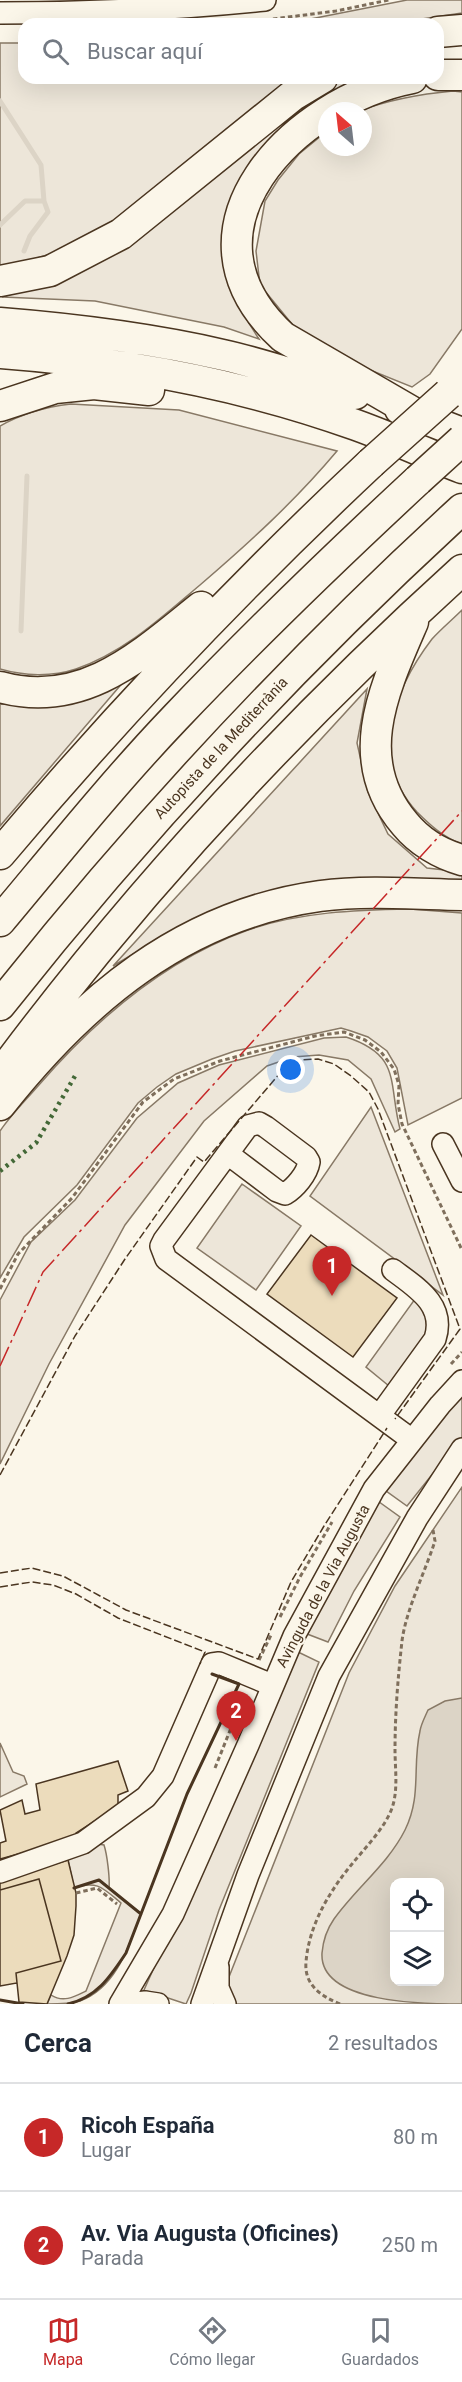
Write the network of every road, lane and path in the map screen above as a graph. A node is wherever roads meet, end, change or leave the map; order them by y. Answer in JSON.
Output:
{"nodes":[{"id":1,"x":17,"y":0,"type":"edge"},
{"id":2,"x":389,"y":0,"type":"edge"},
{"id":3,"x":267,"y":10,"type":"edge"},
{"id":4,"x":0,"y":13,"type":"edge"},
{"id":5,"x":49,"y":13,"type":"junction"},
{"id":6,"x":462,"y":30,"type":"edge"},
{"id":7,"x":444,"y":32,"type":"edge"},
{"id":8,"x":444,"y":44,"type":"edge"},
{"id":9,"x":462,"y":44,"type":"edge"},
{"id":10,"x":444,"y":75,"type":"edge"},
{"id":11,"x":462,"y":75,"type":"edge"},
{"id":12,"x":308,"y":84,"type":"edge"},
{"id":13,"x":312,"y":84,"type":"edge"},
{"id":14,"x":392,"y":84,"type":"edge"},
{"id":15,"x":292,"y":96,"type":"junction"},
{"id":16,"x":0,"y":281,"type":"edge"},
{"id":17,"x":0,"y":323,"type":"edge"},
{"id":18,"x":0,"y":353,"type":"edge"},
{"id":19,"x":457,"y":386,"type":"edge"},
{"id":20,"x":0,"y":406,"type":"edge"},
{"id":21,"x":414,"y":413,"type":"junction"},
{"id":22,"x":356,"y":425,"type":"junction"},
{"id":23,"x":462,"y":433,"type":"edge"},
{"id":24,"x":462,"y":440,"type":"edge"},
{"id":25,"x":462,"y":468,"type":"edge"},
{"id":26,"x":462,"y":509,"type":"edge"},
{"id":27,"x":274,"y":555,"type":"junction"},
{"id":28,"x":462,"y":570,"type":"edge"},
{"id":29,"x":419,"y":609,"type":"junction"},
{"id":30,"x":0,"y":687,"type":"edge"},
{"id":31,"x":0,"y":854,"type":"edge"},
{"id":32,"x":462,"y":860,"type":"edge"},
{"id":33,"x":462,"y":895,"type":"edge"},
{"id":34,"x":0,"y":921,"type":"edge"},
{"id":35,"x":0,"y":1005,"type":"edge"},
{"id":36,"x":0,"y":1075,"type":"edge"},
{"id":37,"x":0,"y":1105,"type":"edge"},
{"id":38,"x":443,"y":1144,"type":"dead end"},
{"id":39,"x":228,"y":1154,"type":"dead end"},
{"id":40,"x":462,"y":1182,"type":"edge"},
{"id":41,"x":462,"y":1250,"type":"edge"},
{"id":42,"x":393,"y":1270,"type":"dead end"},
{"id":43,"x":0,"y":1289,"type":"edge"},
{"id":44,"x":462,"y":1381,"type":"edge"},
{"id":45,"x":380,"y":1415,"type":"junction"},
{"id":46,"x":412,"y":1440,"type":"junction"},
{"id":47,"x":462,"y":1449,"type":"edge"},
{"id":48,"x":437,"y":1522,"type":"dead end"},
{"id":49,"x":433,"y":1529,"type":"junction"},
{"id":50,"x":426,"y":1538,"type":"dead end"},
{"id":51,"x":272,"y":1685,"type":"junction"},
{"id":52,"x":0,"y":1872,"type":"edge"},
{"id":53,"x":76,"y":1893,"type":"dead end"},
{"id":54,"x":117,"y":1904,"type":"dead end"},
{"id":55,"x":218,"y":1960,"type":"junction"},
{"id":56,"x":120,"y":2004,"type":"edge"},
{"id":57,"x":126,"y":2004,"type":"edge"},
{"id":58,"x":158,"y":2004,"type":"edge"},
{"id":59,"x":202,"y":2004,"type":"edge"},
{"id":60,"x":225,"y":2004,"type":"edge"},
{"id":61,"x":340,"y":2004,"type":"edge"}],
"edges":[{"from":1,"to":5,"type":"street"},
{"from":2,"to":3,"type":"path"},
{"from":3,"to":5,"type":"street"},
{"from":4,"to":5,"type":"street"},
{"from":6,"to":7,"type":"highway"},
{"from":8,"to":9,"type":"highway"},
{"from":10,"to":11,"type":"highway"},
{"from":12,"to":15,"type":"highway"},
{"from":13,"to":15,"type":"highway"},
{"from":14,"to":21,"type":"highway"},
{"from":15,"to":16,"type":"highway"},
{"from":17,"to":21,"type":"highway"},
{"from":18,"to":22,"type":"highway"},
{"from":19,"to":27,"type":"highway","bridge":true},
{"from":20,"to":22,"type":"highway"},
{"from":21,"to":23,"type":"highway"},
{"from":22,"to":25,"type":"highway"},
{"from":24,"to":34,"type":"highway","bridge":true},
{"from":26,"to":35,"type":"highway","name":"Autopista de la Mediterrània"},
{"from":27,"to":30,"type":"highway"},
{"from":27,"to":31,"type":"highway"},
{"from":28,"to":29,"type":"highway"},
{"from":29,"to":32,"type":"highway"},
{"from":29,"to":36,"type":"highway"},
{"from":33,"to":37,"type":"highway"},
{"from":38,"to":40,"type":"street"},
{"from":39,"to":45,"type":"street"},
{"from":41,"to":43,"type":"path"},
{"from":42,"to":45,"type":"street"},
{"from":44,"to":46,"type":"street","name":"Avinguda de la Via Augusta"},
{"from":45,"to":46,"type":"street"},
{"from":46,"to":51,"type":"street","name":"Avinguda de la Via Augusta"},
{"from":47,"to":55,"type":"street"},
{"from":48,"to":49,"type":"path"},
{"from":49,"to":50,"type":"path"},
{"from":49,"to":61,"type":"path"},
{"from":51,"to":52,"type":"street"},
{"from":51,"to":56,"type":"street","name":"Avinguda de la Via Augusta"},
{"from":53,"to":54,"type":"path"},
{"from":55,"to":59,"type":"street"},
{"from":55,"to":60,"type":"street"},
{"from":57,"to":58,"type":"street"}]}
